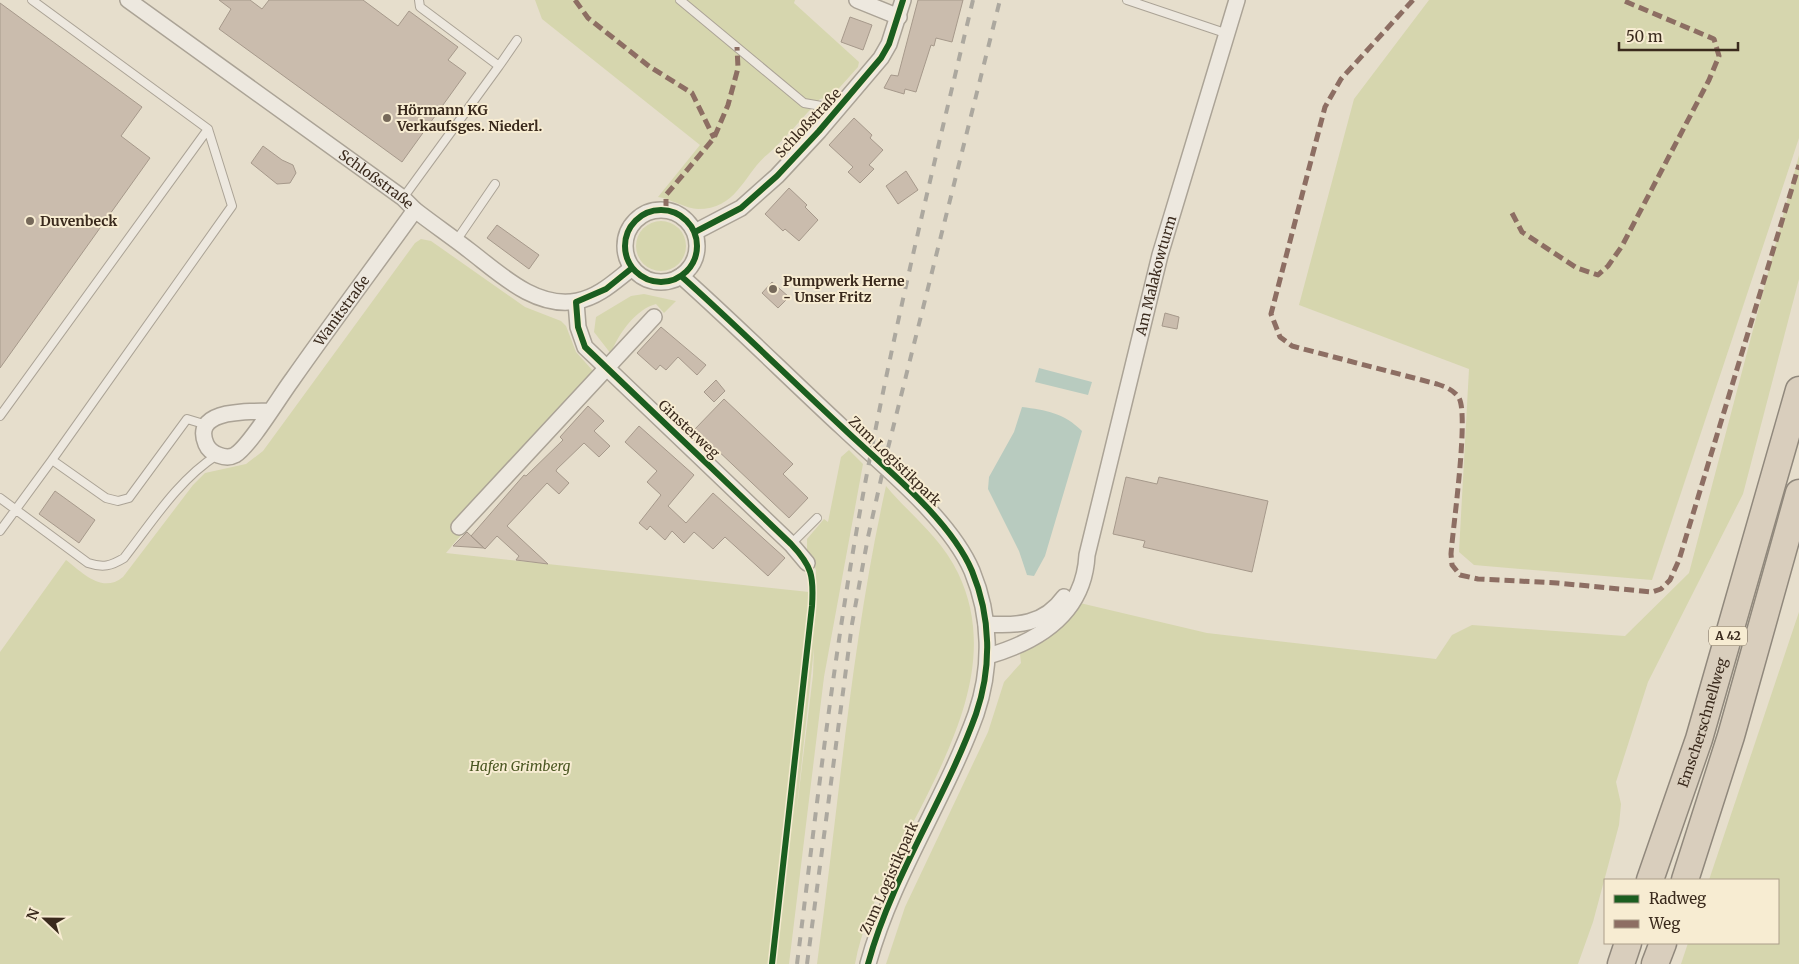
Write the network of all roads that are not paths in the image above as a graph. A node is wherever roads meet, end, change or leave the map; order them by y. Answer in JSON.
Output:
{"nodes":[{"id":1,"x":32,"y":0,"type":"edge"},
{"id":2,"x":128,"y":0,"type":"edge"},
{"id":3,"x":419,"y":0,"type":"edge"},
{"id":4,"x":680,"y":0,"type":"edge"},
{"id":5,"x":857,"y":0,"type":"edge"},
{"id":6,"x":903,"y":0,"type":"edge"},
{"id":7,"x":1127,"y":0,"type":"edge"},
{"id":8,"x":1237,"y":0,"type":"edge"},
{"id":9,"x":898,"y":17,"type":"junction"},
{"id":10,"x":1228,"y":34,"type":"junction"},
{"id":11,"x":517,"y":40,"type":"dead end"},
{"id":12,"x":499,"y":66,"type":"junction"},
{"id":13,"x":839,"y":108,"type":"junction"},
{"id":14,"x":208,"y":129,"type":"junction"},
{"id":15,"x":495,"y":184,"type":"dead end"},
{"id":16,"x":403,"y":198,"type":"junction"},
{"id":17,"x":415,"y":210,"type":"junction"},
{"id":18,"x":695,"y":232,"type":"junction"},
{"id":19,"x":456,"y":241,"type":"junction"},
{"id":20,"x":632,"y":268,"type":"junction"},
{"id":21,"x":681,"y":276,"type":"junction"},
{"id":22,"x":576,"y":302,"type":"junction"},
{"id":23,"x":654,"y":317,"type":"dead end"},
{"id":24,"x":607,"y":369,"type":"junction"},
{"id":25,"x":1799,"y":390,"type":"edge"},
{"id":26,"x":270,"y":411,"type":"junction"},
{"id":27,"x":0,"y":416,"type":"edge"},
{"id":28,"x":207,"y":425,"type":"junction"},
{"id":29,"x":217,"y":455,"type":"junction"},
{"id":30,"x":52,"y":460,"type":"junction"},
{"id":31,"x":1799,"y":493,"type":"edge"},
{"id":32,"x":0,"y":498,"type":"edge"},
{"id":33,"x":16,"y":510,"type":"junction"},
{"id":34,"x":816,"y":518,"type":"dead end"},
{"id":35,"x":459,"y":527,"type":"dead end"},
{"id":36,"x":0,"y":531,"type":"edge"},
{"id":37,"x":791,"y":544,"type":"junction"},
{"id":38,"x":1087,"y":554,"type":"junction"},
{"id":39,"x":808,"y":563,"type":"dead end"},
{"id":40,"x":986,"y":624,"type":"junction"},
{"id":41,"x":988,"y":656,"type":"junction"},
{"id":42,"x":1650,"y":879,"type":"edge"},
{"id":43,"x":1685,"y":879,"type":"edge"},
{"id":44,"x":1628,"y":944,"type":"edge"},
{"id":45,"x":1663,"y":944,"type":"edge"},
{"id":46,"x":868,"y":964,"type":"edge"},
{"id":47,"x":1621,"y":964,"type":"edge"},
{"id":48,"x":1655,"y":964,"type":"edge"}],
"edges":[{"from":1,"to":14,"type":"lane"},
{"from":2,"to":16,"type":"street","name":"Schloßstraße"},
{"from":3,"to":12,"type":"lane"},
{"from":4,"to":13,"type":"lane"},
{"from":5,"to":9,"type":"street"},
{"from":6,"to":9,"type":"street","name":"Schloßstraße"},
{"from":7,"to":10,"type":"lane"},
{"from":8,"to":10,"type":"street","name":"Am Malakowturm"},
{"from":9,"to":13,"type":"street","name":"Schloßstraße"},
{"from":10,"to":38,"type":"street","name":"Am Malakowturm"},
{"from":11,"to":12,"type":"lane"},
{"from":12,"to":16,"type":"lane"},
{"from":13,"to":18,"type":"street","name":"Schloßstraße"},
{"from":14,"to":27,"type":"lane"},
{"from":14,"to":30,"type":"lane"},
{"from":15,"to":19,"type":"lane"},
{"from":16,"to":17,"type":"street","name":"Schloßstraße"},
{"from":17,"to":19,"type":"street","name":"Schloßstraße"},
{"from":17,"to":26,"type":"street","name":"Wanitstraße"},
{"from":18,"to":20,"type":"street"},
{"from":18,"to":21,"type":"street"},
{"from":19,"to":22,"type":"street","name":"Schloßstraße"},
{"from":20,"to":21,"type":"street"},
{"from":20,"to":22,"type":"street","name":"Schloßstraße"},
{"from":21,"to":40,"type":"street","name":"Zum Logistikpark"},
{"from":22,"to":24,"type":"street","name":"Ginsterweg"},
{"from":23,"to":24,"type":"street"},
{"from":24,"to":35,"type":"street"},
{"from":24,"to":37,"type":"street","name":"Ginsterweg"},
{"from":25,"to":42,"type":"highway","name":"Emscherschnellweg","number":"A 42"},
{"from":26,"to":28,"type":"street"},
{"from":26,"to":29,"type":"street","name":"Wanitstraße"},
{"from":28,"to":29,"type":"street"},
{"from":28,"to":30,"type":"lane"},
{"from":29,"to":33,"type":"lane"},
{"from":30,"to":33,"type":"lane"},
{"from":31,"to":43,"type":"highway","number":"A 42"},
{"from":32,"to":33,"type":"lane"},
{"from":33,"to":36,"type":"lane"},
{"from":34,"to":37,"type":"lane"},
{"from":37,"to":39,"type":"street","name":"Ginsterweg"},
{"from":38,"to":40,"type":"street","name":"Am Malakowturm"},
{"from":38,"to":41,"type":"street","name":"Am Malakowturm"},
{"from":40,"to":41,"type":"street","name":"Zum Logistikpark"},
{"from":41,"to":46,"type":"street","name":"Zum Logistikpark"},
{"from":44,"to":47,"type":"highway"},
{"from":45,"to":48,"type":"highway"}]}
